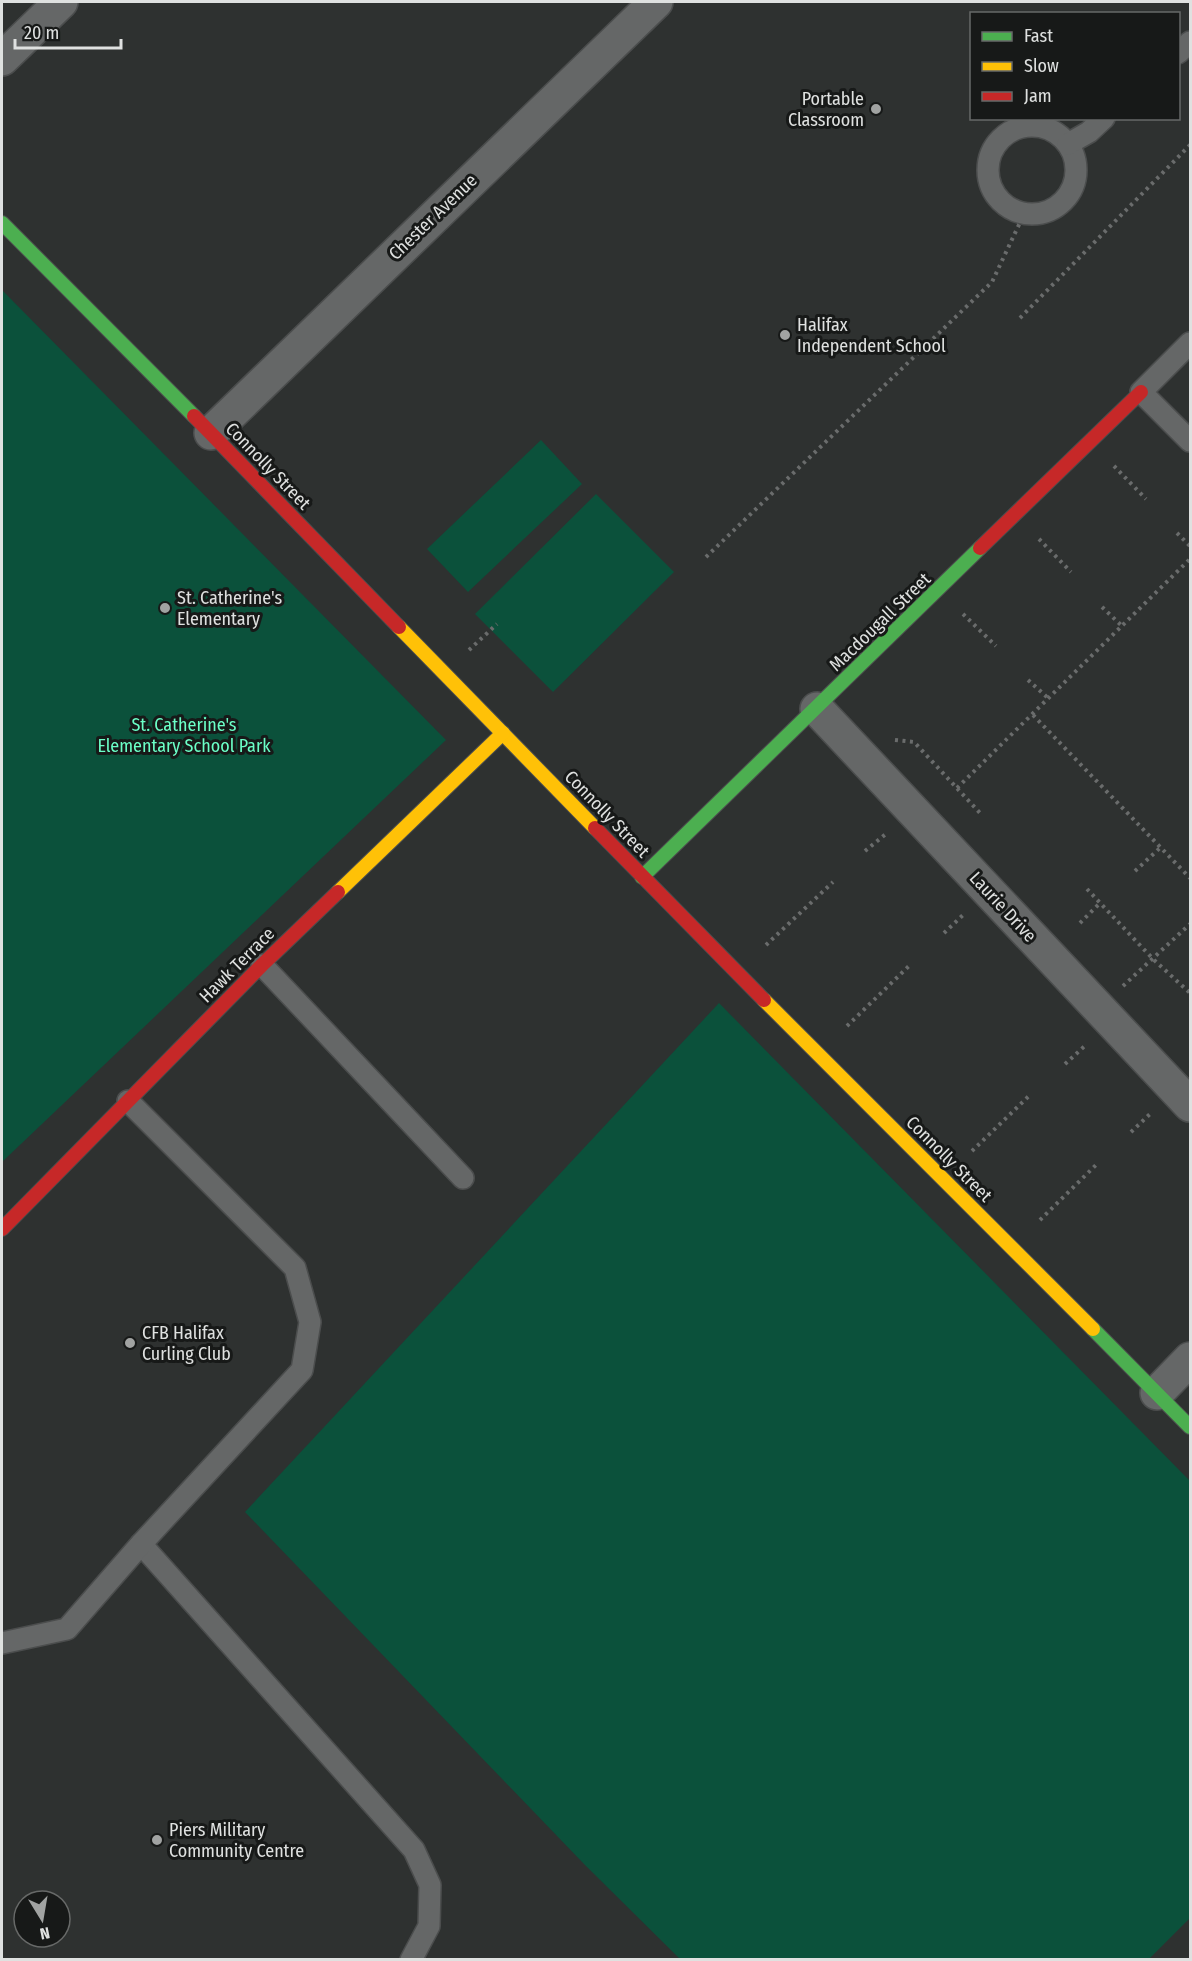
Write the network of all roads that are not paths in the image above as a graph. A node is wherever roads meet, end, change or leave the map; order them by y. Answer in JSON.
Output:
{"nodes":[{"id":1,"x":61,"y":2,"type":"edge"},
{"id":2,"x":656,"y":2,"type":"edge"},
{"id":3,"x":2,"y":59,"type":"edge"},
{"id":4,"x":1102,"y":120,"type":"edge"},
{"id":5,"x":1068,"y":144,"type":"junction"},
{"id":6,"x":2,"y":222,"type":"edge"},
{"id":7,"x":1191,"y":343,"type":"edge"},
{"id":8,"x":1141,"y":392,"type":"junction"},
{"id":9,"x":211,"y":433,"type":"junction"},
{"id":10,"x":1191,"y":441,"type":"edge"},
{"id":11,"x":817,"y":709,"type":"junction"},
{"id":12,"x":503,"y":733,"type":"junction"},
{"id":13,"x":642,"y":877,"type":"junction"},
{"id":14,"x":262,"y":965,"type":"junction"},
{"id":15,"x":128,"y":1101,"type":"junction"},
{"id":16,"x":1191,"y":1105,"type":"edge"},
{"id":17,"x":463,"y":1178,"type":"dead end"},
{"id":18,"x":2,"y":1229,"type":"edge"},
{"id":19,"x":1191,"y":1359,"type":"edge"},
{"id":20,"x":1157,"y":1393,"type":"junction"},
{"id":21,"x":1191,"y":1427,"type":"edge"},
{"id":22,"x":141,"y":1544,"type":"junction"},
{"id":23,"x":2,"y":1643,"type":"edge"},
{"id":24,"x":411,"y":1959,"type":"edge"}],
"edges":[{"from":1,"to":3,"type":"street"},
{"from":2,"to":9,"type":"street","name":"Chester Avenue"},
{"from":4,"to":5,"type":"lane"},
{"from":5,"to":5,"type":"lane"},
{"from":6,"to":9,"type":"street","name":"Connolly Street"},
{"from":7,"to":8,"type":"lane"},
{"from":8,"to":10,"type":"lane"},
{"from":8,"to":11,"type":"street","name":"Macdougall Street"},
{"from":9,"to":12,"type":"street","name":"Connolly Street"},
{"from":11,"to":13,"type":"street","name":"Macdougall Street"},
{"from":11,"to":16,"type":"street","name":"Laurie Drive"},
{"from":12,"to":13,"type":"street","name":"Connolly Street"},
{"from":12,"to":14,"type":"street","name":"Hawk Terrace"},
{"from":13,"to":20,"type":"street","name":"Connolly Street"},
{"from":14,"to":15,"type":"street","name":"Hawk Terrace"},
{"from":14,"to":17,"type":"lane"},
{"from":15,"to":18,"type":"street","name":"Hawk Terrace"},
{"from":15,"to":22,"type":"lane"},
{"from":19,"to":20,"type":"street"},
{"from":20,"to":21,"type":"street","name":"Connolly Street"},
{"from":22,"to":23,"type":"lane"},
{"from":22,"to":24,"type":"lane"}]}
